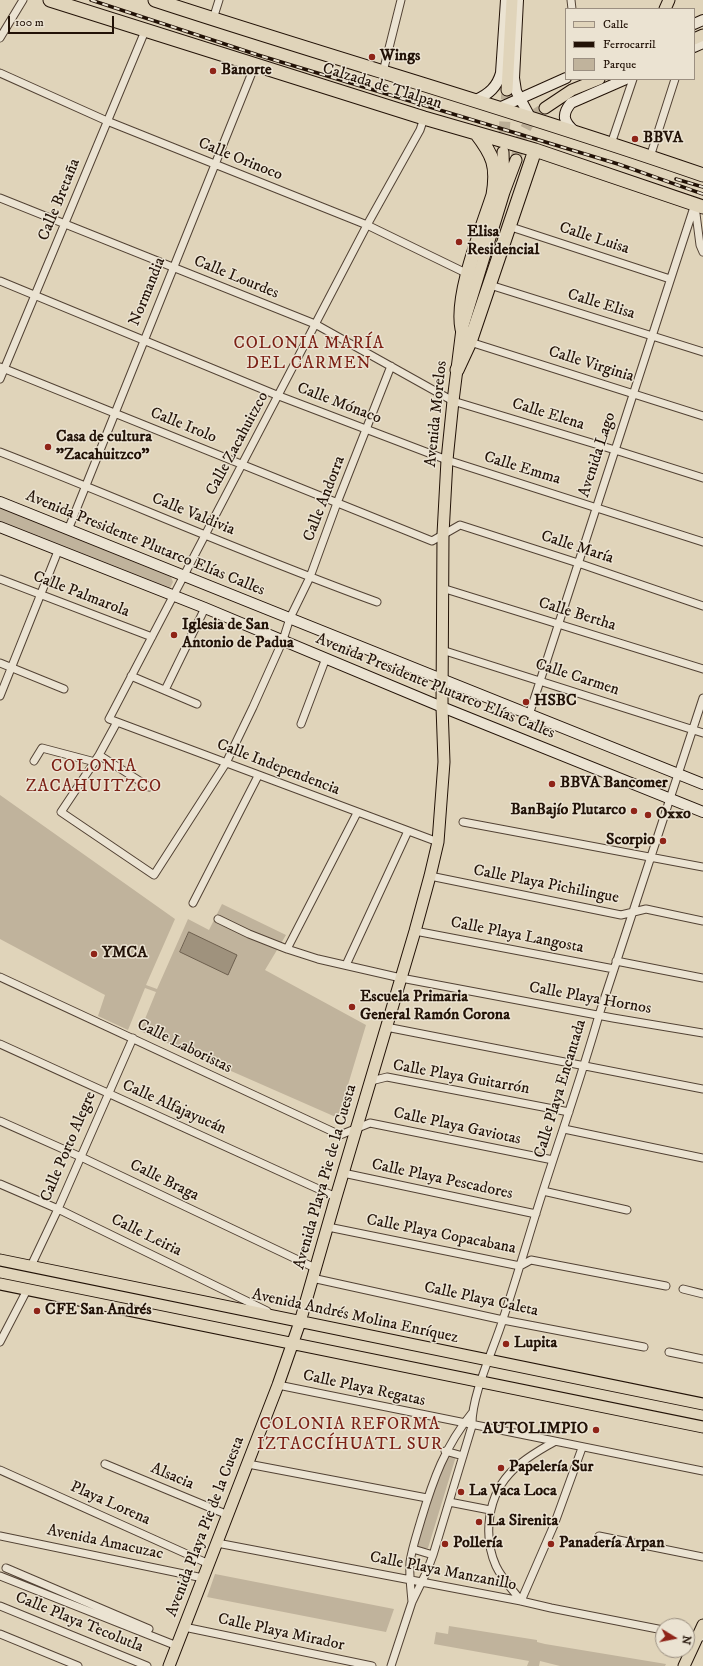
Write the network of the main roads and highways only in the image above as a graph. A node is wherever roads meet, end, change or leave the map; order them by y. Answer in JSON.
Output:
{"nodes":[{"id":1,"x":50,"y":0,"type":"edge"},
{"id":2,"x":156,"y":0,"type":"edge"},
{"id":3,"x":506,"y":0,"type":"edge"},
{"id":4,"x":512,"y":0,"type":"edge"},
{"id":5,"x":518,"y":0,"type":"edge"},
{"id":6,"x":565,"y":78,"type":"edge"},
{"id":7,"x":597,"y":80,"type":"edge"},
{"id":8,"x":624,"y":80,"type":"edge"},
{"id":9,"x":507,"y":90,"type":"tunnel mouth"},
{"id":10,"x":520,"y":98,"type":"junction"},
{"id":11,"x":476,"y":100,"type":"junction"},
{"id":12,"x":499,"y":108,"type":"junction"},
{"id":13,"x":545,"y":108,"type":"tunnel mouth"},
{"id":14,"x":530,"y":118,"type":"junction"},
{"id":15,"x":476,"y":132,"type":"junction"},
{"id":16,"x":576,"y":133,"type":"junction"},
{"id":17,"x":535,"y":150,"type":"junction"},
{"id":18,"x":503,"y":152,"type":"tunnel mouth"},
{"id":19,"x":516,"y":160,"type":"tunnel mouth"},
{"id":20,"x":703,"y":175,"type":"edge"},
{"id":21,"x":504,"y":192,"type":"junction"},
{"id":22,"x":699,"y":205,"type":"edge"},
{"id":23,"x":462,"y":329,"type":"junction"},
{"id":24,"x":457,"y":370,"type":"junction"},
{"id":25,"x":0,"y":502,"type":"edge"},
{"id":26,"x":0,"y":527,"type":"edge"},
{"id":27,"x":442,"y":680,"type":"junction"},
{"id":28,"x":442,"y":707,"type":"junction"},
{"id":29,"x":703,"y":784,"type":"edge"},
{"id":30,"x":703,"y":812,"type":"edge"},
{"id":31,"x":0,"y":1260,"type":"edge"},
{"id":32,"x":0,"y":1284,"type":"edge"},
{"id":33,"x":300,"y":1322,"type":"junction"},
{"id":34,"x":293,"y":1344,"type":"junction"},
{"id":35,"x":703,"y":1404,"type":"edge"},
{"id":36,"x":703,"y":1427,"type":"edge"},
{"id":37,"x":703,"y":1625,"type":"edge"},
{"id":38,"x":696,"y":1636,"type":"edge"},
{"id":39,"x":169,"y":1666,"type":"edge"},
{"id":40,"x":684,"y":1666,"type":"edge"}],
"edges":[{"from":1,"to":15,"type":"highway","name":"Calzada de Tlalpan"},
{"from":2,"to":11,"type":"highway","name":"Calzada de Tlalpan"},
{"from":3,"to":11,"type":"main road"},
{"from":4,"to":9,"type":"main road"},
{"from":5,"to":10,"type":"main road"},
{"from":6,"to":10,"type":"main road"},
{"from":7,"to":13,"type":"main road"},
{"from":8,"to":16,"type":"main road"},
{"from":10,"to":12,"type":"main road"},
{"from":10,"to":14,"type":"main road"},
{"from":11,"to":12,"type":"highway","name":"Calzada de Tlalpan"},
{"from":12,"to":14,"type":"highway","name":"Calzada de Tlalpan"},
{"from":14,"to":16,"type":"highway","name":"Calzada de Tlalpan"},
{"from":15,"to":17,"type":"highway","name":"Calzada de Tlalpan"},
{"from":15,"to":23,"type":"highway"},
{"from":16,"to":20,"type":"highway","name":"Calzada de Tlalpan"},
{"from":17,"to":22,"type":"highway","name":"Calzada de Tlalpan"},
{"from":17,"to":24,"type":"highway"},
{"from":18,"to":21,"type":"main road"},
{"from":19,"to":21,"type":"main road","name":"Avenida Morelos"},
{"from":21,"to":23,"type":"main road","name":"Avenida Morelos"},
{"from":23,"to":24,"type":"main road","name":"Avenida Morelos"},
{"from":24,"to":27,"type":"main road","name":"Avenida Morelos"},
{"from":25,"to":27,"type":"main road","name":"Avenida Presidente Plutarco Elías Calles"},
{"from":26,"to":28,"type":"main road","name":"Avenida Presidente Plutarco Elías Calles"},
{"from":27,"to":28,"type":"main road","name":"Avenida Playa Pie de la Cuesta"},
{"from":27,"to":29,"type":"main road","name":"Avenida Presidente Plutarco Elías Calles"},
{"from":28,"to":30,"type":"main road","name":"Avenida Presidente Plutarco Elías Calles"},
{"from":28,"to":33,"type":"main road","name":"Avenida Playa Pie de la Cuesta"},
{"from":31,"to":33,"type":"main road","name":"Avenida Andrés Molina Enríquez"},
{"from":32,"to":34,"type":"main road"},
{"from":33,"to":34,"type":"main road","name":"Avenida Playa Pie de la Cuesta"},
{"from":33,"to":35,"type":"main road","name":"Avenida Andrés Molina Enríquez"},
{"from":34,"to":36,"type":"main road"},
{"from":34,"to":39,"type":"main road","name":"Avenida Playa Pie de la Cuesta"},
{"from":37,"to":38,"type":"main road"},
{"from":38,"to":40,"type":"main road"}]}
